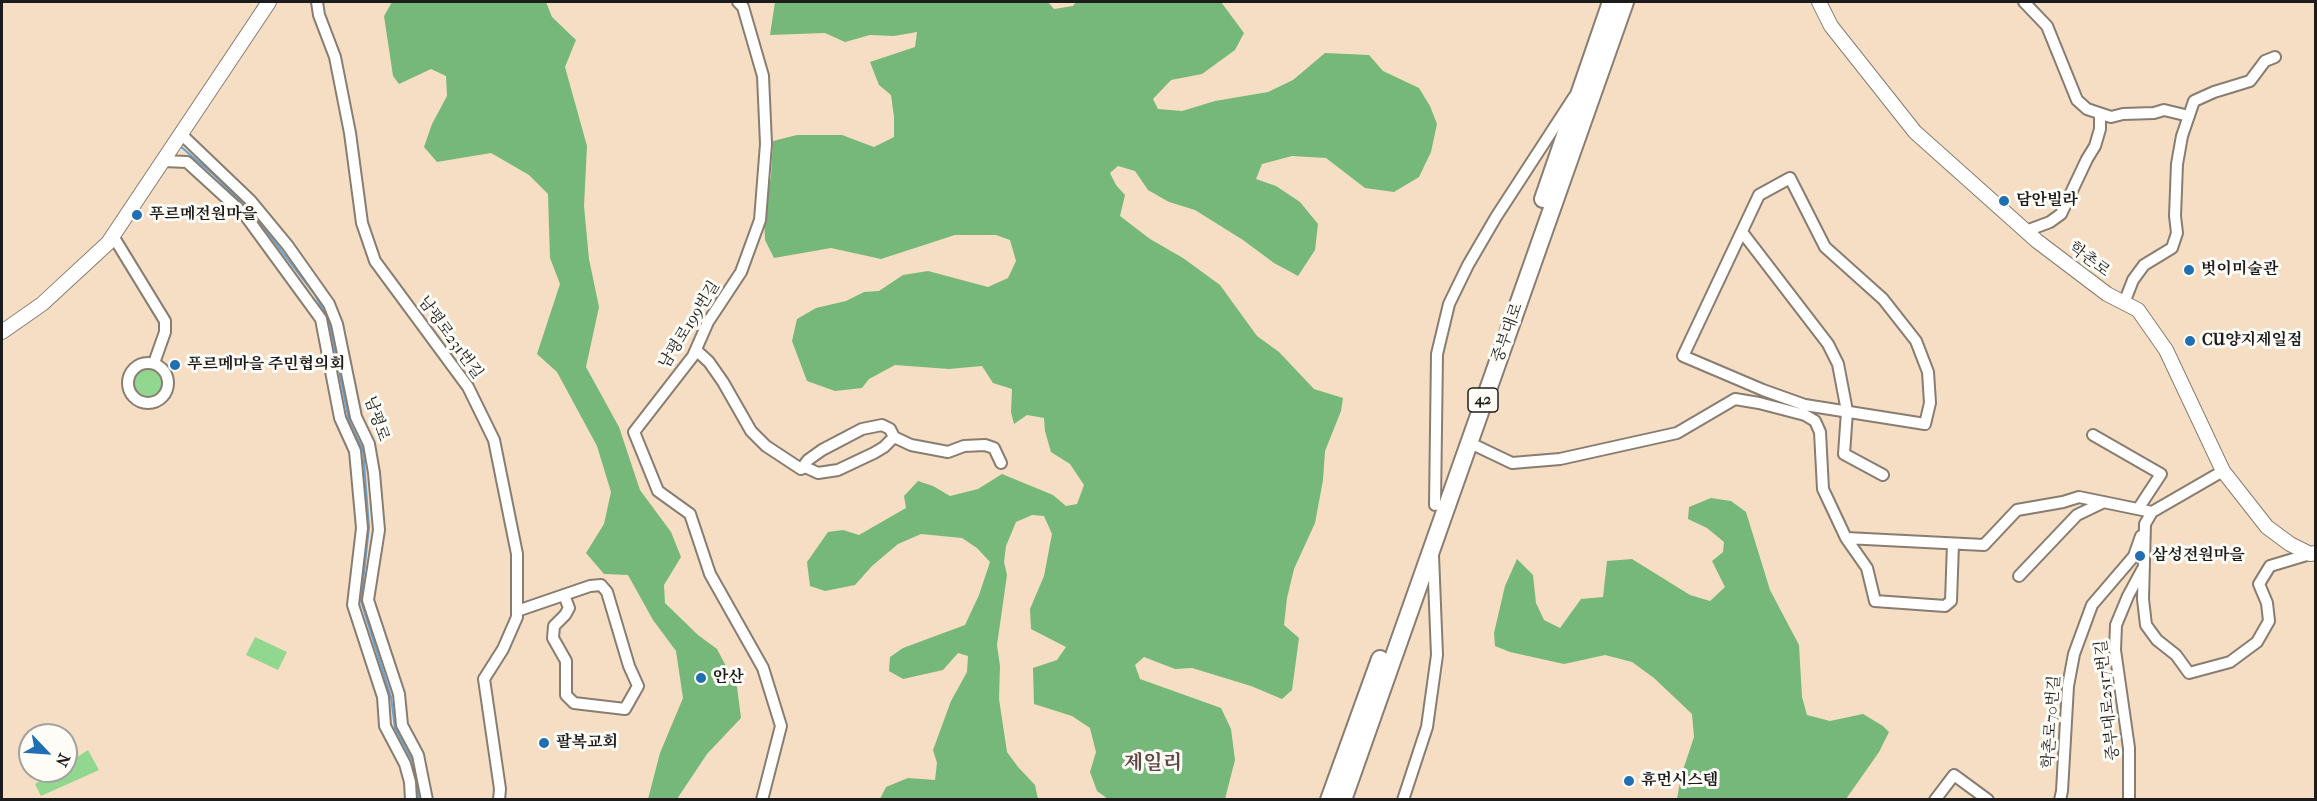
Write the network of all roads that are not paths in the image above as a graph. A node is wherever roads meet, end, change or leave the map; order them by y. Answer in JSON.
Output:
{"nodes":[{"id":1,"x":269,"y":2,"type":"edge"},
{"id":2,"x":317,"y":2,"type":"edge"},
{"id":3,"x":738,"y":2,"type":"edge"},
{"id":4,"x":1611,"y":2,"type":"edge"},
{"id":5,"x":1625,"y":2,"type":"edge"},
{"id":6,"x":1819,"y":2,"type":"edge"},
{"id":7,"x":2024,"y":2,"type":"edge"},
{"id":8,"x":2275,"y":57,"type":"dead end"},
{"id":9,"x":1583,"y":85,"type":"junction"},
{"id":10,"x":2100,"y":115,"type":"junction"},
{"id":11,"x":2189,"y":116,"type":"junction"},
{"id":12,"x":181,"y":134,"type":"junction"},
{"id":13,"x":162,"y":161,"type":"junction"},
{"id":14,"x":2026,"y":231,"type":"junction"},
{"id":15,"x":1742,"y":232,"type":"junction"},
{"id":16,"x":113,"y":236,"type":"junction"},
{"id":17,"x":2124,"y":303,"type":"junction"},
{"id":18,"x":2,"y":332,"type":"edge"},
{"id":19,"x":696,"y":350,"type":"junction"},
{"id":20,"x":154,"y":363,"type":"dead end"},
{"id":21,"x":1763,"y":390,"type":"junction"},
{"id":22,"x":1759,"y":403,"type":"junction"},
{"id":23,"x":1847,"y":411,"type":"junction"},
{"id":24,"x":2093,"y":435,"type":"dead end"},
{"id":25,"x":894,"y":436,"type":"junction"},
{"id":26,"x":1468,"y":442,"type":"junction"},
{"id":27,"x":1001,"y":463,"type":"dead end"},
{"id":28,"x":805,"y":467,"type":"junction"},
{"id":29,"x":2223,"y":471,"type":"junction"},
{"id":30,"x":1883,"y":475,"type":"dead end"},
{"id":31,"x":2104,"y":502,"type":"junction"},
{"id":32,"x":1435,"y":505,"type":"junction"},
{"id":33,"x":2138,"y":509,"type":"junction"},
{"id":34,"x":2152,"y":512,"type":"junction"},
{"id":35,"x":2145,"y":524,"type":"junction"},
{"id":36,"x":1846,"y":538,"type":"junction"},
{"id":37,"x":1433,"y":543,"type":"junction"},
{"id":38,"x":1953,"y":544,"type":"junction"},
{"id":39,"x":2313,"y":553,"type":"edge"},
{"id":40,"x":2144,"y":568,"type":"junction"},
{"id":41,"x":2019,"y":576,"type":"dead end"},
{"id":42,"x":564,"y":595,"type":"junction"},
{"id":43,"x":518,"y":611,"type":"junction"},
{"id":44,"x":411,"y":800,"type":"edge"},
{"id":45,"x":427,"y":800,"type":"edge"},
{"id":46,"x":499,"y":800,"type":"edge"},
{"id":47,"x":762,"y":800,"type":"edge"},
{"id":48,"x":1329,"y":800,"type":"edge"},
{"id":49,"x":1343,"y":800,"type":"edge"},
{"id":50,"x":1403,"y":800,"type":"edge"},
{"id":51,"x":1935,"y":800,"type":"edge"},
{"id":52,"x":1988,"y":800,"type":"edge"},
{"id":53,"x":2060,"y":800,"type":"edge"},
{"id":54,"x":2130,"y":800,"type":"edge"}],
"edges":[{"from":1,"to":12,"type":"street"},
{"from":2,"to":43,"type":"street","name":"남평로231번길"},
{"from":3,"to":19,"type":"street","name":"남평로199번길"},
{"from":4,"to":9,"type":"main road","name":"중부대로","number":"42"},
{"from":5,"to":26,"type":"main road","name":"중부대로","number":"42"},
{"from":6,"to":14,"type":"street","name":"학촌로"},
{"from":7,"to":10,"type":"street"},
{"from":8,"to":11,"type":"street"},
{"from":9,"to":32,"type":"main road","name":"중부대로","number":"42"},
{"from":9,"to":32,"type":"street"},
{"from":10,"to":11,"type":"street"},
{"from":10,"to":14,"type":"street"},
{"from":11,"to":17,"type":"street"},
{"from":12,"to":13,"type":"street"},
{"from":12,"to":45,"type":"street","name":"남평로"},
{"from":13,"to":16,"type":"street"},
{"from":13,"to":44,"type":"street","name":"남평로"},
{"from":14,"to":17,"type":"street","name":"학촌로"},
{"from":15,"to":21,"type":"street"},
{"from":15,"to":23,"type":"street"},
{"from":15,"to":23,"type":"street"},
{"from":16,"to":18,"type":"street"},
{"from":16,"to":20,"type":"street"},
{"from":17,"to":29,"type":"street","name":"학촌로"},
{"from":19,"to":28,"type":"street"},
{"from":19,"to":47,"type":"street","name":"남평로199번길"},
{"from":21,"to":22,"type":"street"},
{"from":21,"to":23,"type":"street"},
{"from":22,"to":26,"type":"street"},
{"from":22,"to":36,"type":"street"},
{"from":23,"to":30,"type":"street"},
{"from":24,"to":33,"type":"street"},
{"from":25,"to":27,"type":"street"},
{"from":25,"to":28,"type":"street"},
{"from":25,"to":28,"type":"street"},
{"from":26,"to":37,"type":"main road","name":"중부대로","number":"42"},
{"from":29,"to":34,"type":"street","name":"학촌로70번길"},
{"from":29,"to":39,"type":"street","name":"학촌로"},
{"from":31,"to":33,"type":"street"},
{"from":31,"to":38,"type":"street"},
{"from":31,"to":41,"type":"street"},
{"from":32,"to":48,"type":"main road","name":"중부대로","number":"42"},
{"from":33,"to":34,"type":"street"},
{"from":34,"to":35,"type":"street","name":"학촌로70번길"},
{"from":35,"to":40,"type":"street","name":"학촌로70번길"},
{"from":35,"to":53,"type":"street","name":"학촌로70번길"},
{"from":36,"to":38,"type":"street"},
{"from":36,"to":38,"type":"street"},
{"from":37,"to":49,"type":"main road","name":"중부대로","number":"42"},
{"from":37,"to":50,"type":"street"},
{"from":39,"to":40,"type":"street","name":"학촌로70번길"},
{"from":40,"to":54,"type":"street","name":"중부대로2517번길"},
{"from":42,"to":42,"type":"street"},
{"from":42,"to":43,"type":"street"},
{"from":43,"to":46,"type":"street","name":"남평로231번길"},
{"from":51,"to":52,"type":"street"}]}
